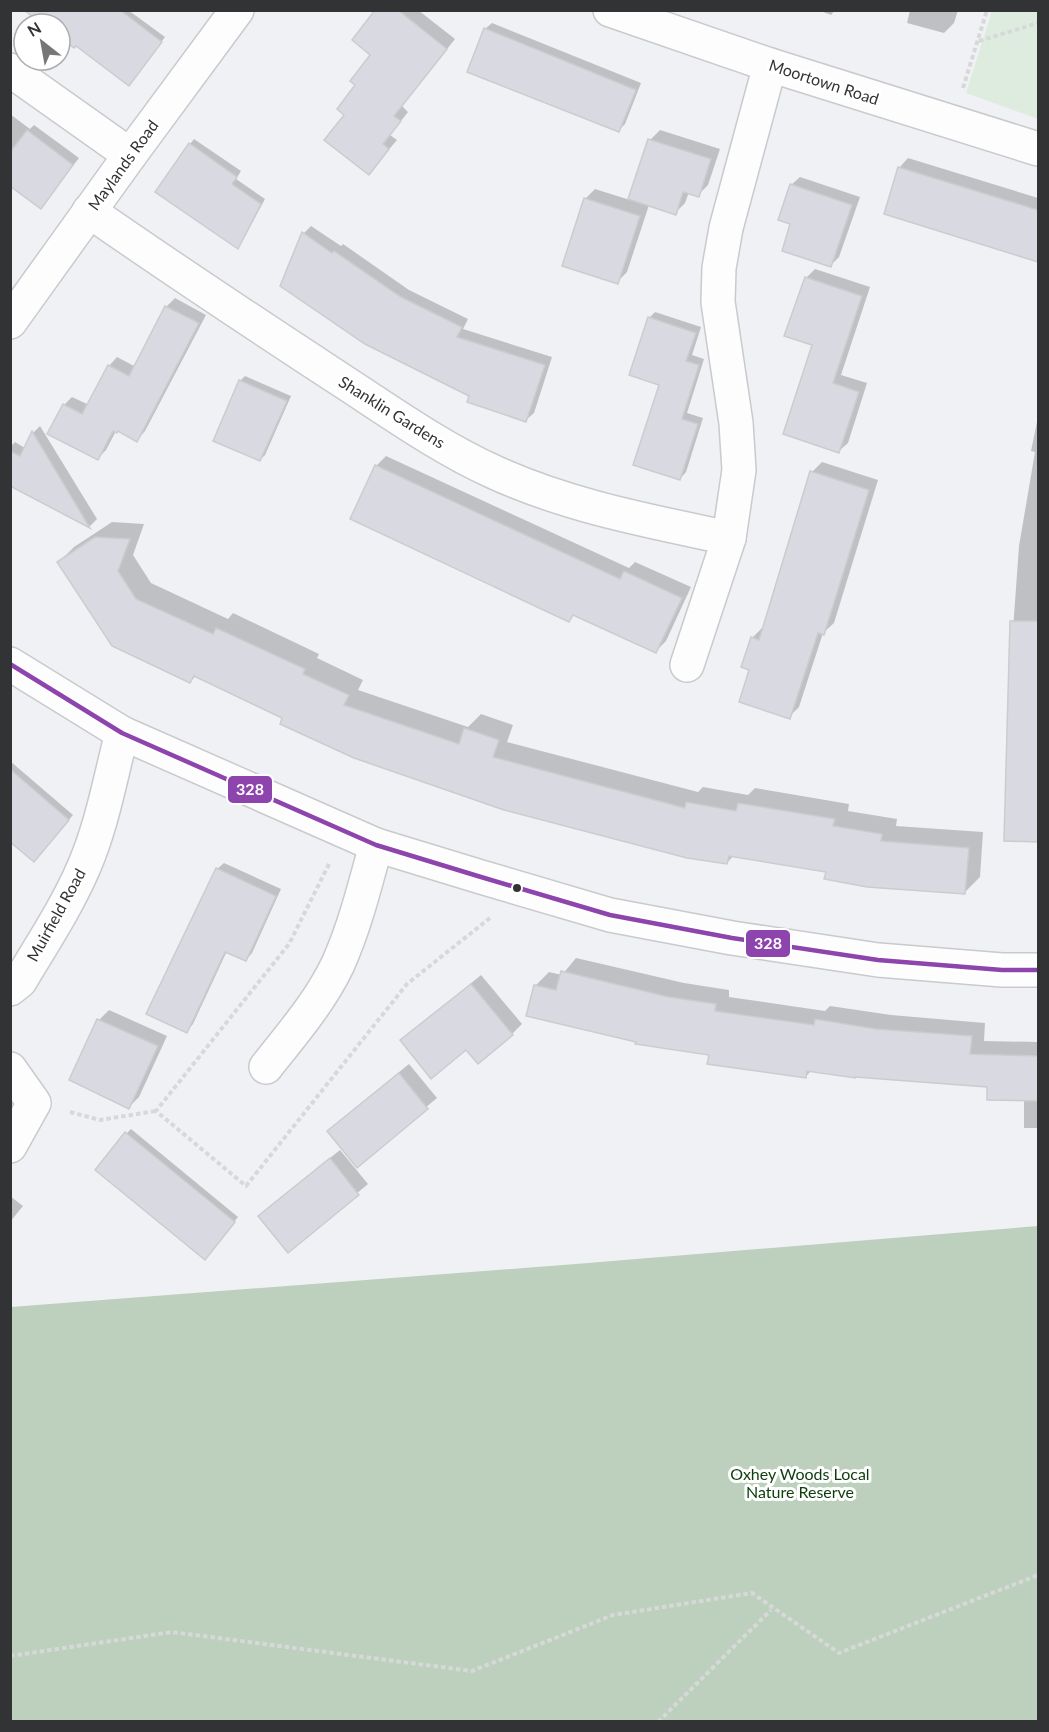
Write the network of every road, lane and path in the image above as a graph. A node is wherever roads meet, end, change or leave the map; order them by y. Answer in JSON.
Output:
{"nodes":[{"id":1,"x":237,"y":10,"type":"edge"},
{"id":2,"x":610,"y":10,"type":"edge"},
{"id":3,"x":987,"y":10,"type":"edge"},
{"id":4,"x":1038,"y":23,"type":"edge"},
{"id":5,"x":978,"y":41,"type":"junction"},
{"id":6,"x":770,"y":65,"type":"junction"},
{"id":7,"x":10,"y":70,"type":"edge"},
{"id":8,"x":952,"y":123,"type":"junction"},
{"id":9,"x":1038,"y":149,"type":"edge"},
{"id":10,"x":130,"y":155,"type":"junction"},
{"id":11,"x":89,"y":211,"type":"junction"},
{"id":12,"x":10,"y":322,"type":"edge"},
{"id":13,"x":729,"y":538,"type":"junction"},
{"id":14,"x":10,"y":664,"type":"edge"},
{"id":15,"x":687,"y":664,"type":"dead end"},
{"id":16,"x":122,"y":733,"type":"junction"},
{"id":17,"x":376,"y":845,"type":"junction"},
{"id":18,"x":1038,"y":970,"type":"edge"},
{"id":19,"x":10,"y":989,"type":"edge"},
{"id":20,"x":266,"y":1067,"type":"dead end"},
{"id":21,"x":10,"y":1069,"type":"edge"},
{"id":22,"x":34,"y":1103,"type":"junction"},
{"id":23,"x":156,"y":1111,"type":"dead end"},
{"id":24,"x":10,"y":1146,"type":"edge"},
{"id":25,"x":1038,"y":1575,"type":"edge"},
{"id":26,"x":771,"y":1610,"type":"dead end"},
{"id":27,"x":10,"y":1656,"type":"edge"},
{"id":28,"x":658,"y":1722,"type":"edge"}],
"edges":[{"from":1,"to":10,"type":"street","name":"Maylands Road"},
{"from":2,"to":6,"type":"street","name":"Moortown Road"},
{"from":3,"to":5,"type":"path"},
{"from":4,"to":5,"type":"path"},
{"from":5,"to":8,"type":"path"},
{"from":6,"to":8,"type":"street","name":"Moortown Road"},
{"from":6,"to":13,"type":"street"},
{"from":7,"to":10,"type":"street"},
{"from":8,"to":9,"type":"street","name":"Moortown Road"},
{"from":10,"to":11,"type":"street","name":"Maylands Road"},
{"from":11,"to":12,"type":"street","name":"Maylands Road"},
{"from":11,"to":13,"type":"street","name":"Shanklin Gardens"},
{"from":13,"to":15,"type":"street"},
{"from":14,"to":16,"type":"street"},
{"from":16,"to":17,"type":"street"},
{"from":16,"to":19,"type":"street","name":"Muirfield Road"},
{"from":17,"to":18,"type":"street"},
{"from":17,"to":20,"type":"street"},
{"from":21,"to":22,"type":"street"},
{"from":22,"to":23,"type":"path"},
{"from":22,"to":24,"type":"street"},
{"from":25,"to":27,"type":"path"},
{"from":26,"to":28,"type":"path"}]}
